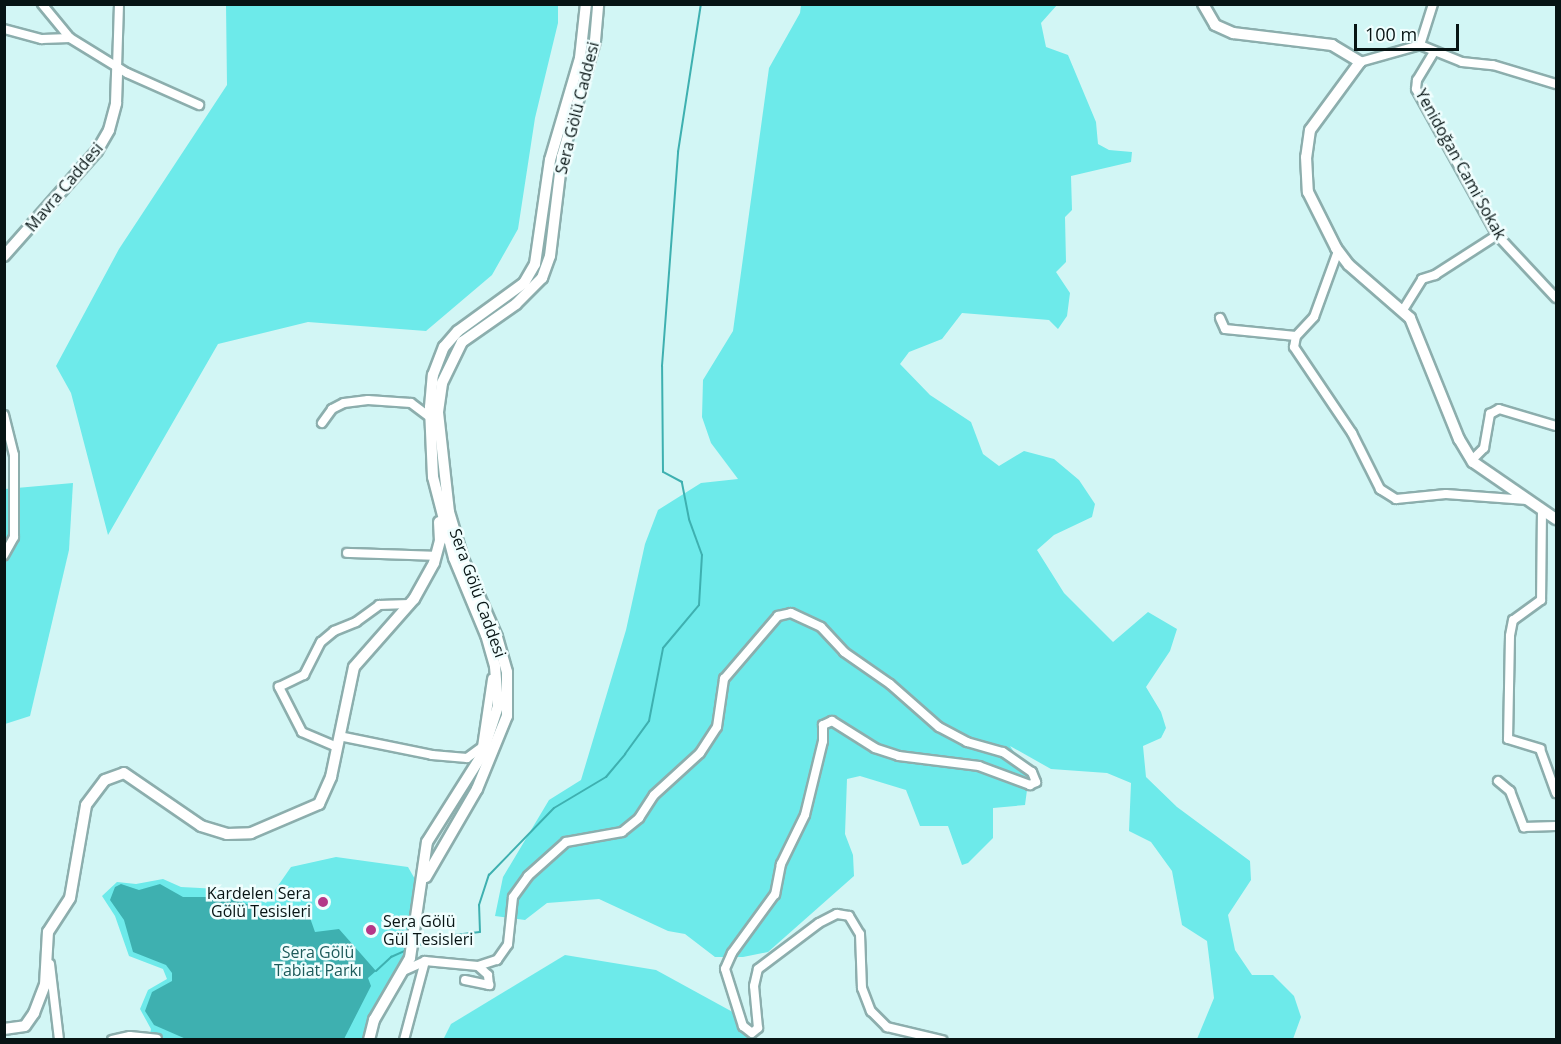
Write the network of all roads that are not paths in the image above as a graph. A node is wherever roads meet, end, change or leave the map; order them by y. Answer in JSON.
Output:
{"nodes":[{"id":1,"x":42,"y":4,"type":"edge"},
{"id":2,"x":119,"y":4,"type":"edge"},
{"id":3,"x":586,"y":4,"type":"edge"},
{"id":4,"x":598,"y":4,"type":"edge"},
{"id":5,"x":1203,"y":4,"type":"edge"},
{"id":6,"x":1433,"y":4,"type":"edge"},
{"id":7,"x":4,"y":29,"type":"edge"},
{"id":8,"x":70,"y":38,"type":"junction"},
{"id":9,"x":1420,"y":45,"type":"junction"},
{"id":10,"x":1434,"y":52,"type":"junction"},
{"id":11,"x":1360,"y":62,"type":"junction"},
{"id":12,"x":117,"y":68,"type":"junction"},
{"id":13,"x":1557,"y":84,"type":"edge"},
{"id":14,"x":199,"y":105,"type":"dead end"},
{"id":15,"x":1497,"y":235,"type":"junction"},
{"id":16,"x":1338,"y":251,"type":"junction"},
{"id":17,"x":4,"y":256,"type":"edge"},
{"id":18,"x":1557,"y":298,"type":"edge"},
{"id":19,"x":1403,"y":310,"type":"junction"},
{"id":20,"x":1220,"y":318,"type":"dead end"},
{"id":21,"x":1296,"y":336,"type":"junction"},
{"id":22,"x":4,"y":415,"type":"edge"},
{"id":23,"x":430,"y":417,"type":"junction"},
{"id":24,"x":322,"y":423,"type":"dead end"},
{"id":25,"x":440,"y":424,"type":"junction"},
{"id":26,"x":1557,"y":426,"type":"edge"},
{"id":27,"x":1472,"y":460,"type":"junction"},
{"id":28,"x":444,"y":483,"type":"junction"},
{"id":29,"x":438,"y":500,"type":"junction"},
{"id":30,"x":1527,"y":500,"type":"junction"},
{"id":31,"x":1542,"y":510,"type":"junction"},
{"id":32,"x":1557,"y":519,"type":"edge"},
{"id":33,"x":347,"y":553,"type":"dead end"},
{"id":34,"x":4,"y":555,"type":"edge"},
{"id":35,"x":436,"y":556,"type":"junction"},
{"id":36,"x":410,"y":603,"type":"junction"},
{"id":37,"x":497,"y":637,"type":"junction"},
{"id":38,"x":495,"y":666,"type":"junction"},
{"id":39,"x":338,"y":742,"type":"junction"},
{"id":40,"x":1497,"y":781,"type":"dead end"},
{"id":41,"x":1557,"y":793,"type":"edge"},
{"id":42,"x":1557,"y":826,"type":"edge"},
{"id":43,"x":420,"y":888,"type":"junction"},
{"id":44,"x":49,"y":959,"type":"junction"},
{"id":45,"x":425,"y":961,"type":"junction"},
{"id":46,"x":478,"y":966,"type":"junction"},
{"id":47,"x":403,"y":971,"type":"junction"},
{"id":48,"x":465,"y":980,"type":"dead end"},
{"id":49,"x":4,"y":1029,"type":"edge"},
{"id":50,"x":157,"y":1039,"type":"edge"},
{"id":51,"x":59,"y":1040,"type":"edge"},
{"id":52,"x":112,"y":1040,"type":"edge"},
{"id":53,"x":369,"y":1040,"type":"edge"},
{"id":54,"x":404,"y":1040,"type":"edge"},
{"id":55,"x":942,"y":1040,"type":"edge"}],
"edges":[{"from":1,"to":8,"type":"street"},
{"from":2,"to":12,"type":"street","name":"Mavra Caddesi"},
{"from":3,"to":23,"type":"main road","name":"Sera Gölü Caddesi"},
{"from":4,"to":25,"type":"main road","name":"Sera Gölü Caddesi"},
{"from":5,"to":11,"type":"main road"},
{"from":6,"to":9,"type":"street"},
{"from":7,"to":8,"type":"street"},
{"from":8,"to":12,"type":"street"},
{"from":9,"to":10,"type":"street"},
{"from":9,"to":11,"type":"street"},
{"from":10,"to":13,"type":"street"},
{"from":10,"to":15,"type":"street","name":"Yenidoğan Cami Sokak"},
{"from":11,"to":16,"type":"main road"},
{"from":12,"to":14,"type":"street"},
{"from":12,"to":17,"type":"main road","name":"Mavra Caddesi"},
{"from":15,"to":18,"type":"street","name":"Yenidoğan Cami Sokak"},
{"from":15,"to":19,"type":"street"},
{"from":16,"to":19,"type":"main road"},
{"from":16,"to":21,"type":"street"},
{"from":19,"to":27,"type":"main road"},
{"from":20,"to":21,"type":"street"},
{"from":21,"to":30,"type":"street"},
{"from":22,"to":34,"type":"street"},
{"from":23,"to":24,"type":"street"},
{"from":23,"to":25,"type":"street"},
{"from":23,"to":29,"type":"main road","name":"Sera Gölü Caddesi"},
{"from":25,"to":28,"type":"main road","name":"Sera Gölü Caddesi"},
{"from":26,"to":27,"type":"street"},
{"from":27,"to":30,"type":"main road"},
{"from":28,"to":29,"type":"main road"},
{"from":28,"to":37,"type":"main road","name":"Sera Gölü Caddesi"},
{"from":29,"to":35,"type":"main road"},
{"from":29,"to":38,"type":"main road","name":"Sera Gölü Caddesi"},
{"from":30,"to":31,"type":"main road"},
{"from":31,"to":32,"type":"main road"},
{"from":31,"to":41,"type":"street"},
{"from":33,"to":35,"type":"street"},
{"from":35,"to":36,"type":"main road"},
{"from":36,"to":39,"type":"main road"},
{"from":36,"to":39,"type":"street"},
{"from":37,"to":38,"type":"street"},
{"from":37,"to":43,"type":"main road","name":"Sera Gölü Caddesi"},
{"from":38,"to":39,"type":"street"},
{"from":38,"to":43,"type":"main road","name":"Sera Gölü Caddesi"},
{"from":39,"to":44,"type":"main road"},
{"from":40,"to":42,"type":"street"},
{"from":43,"to":47,"type":"main road","name":"Sera Gölü Caddesi"},
{"from":44,"to":49,"type":"main road"},
{"from":44,"to":51,"type":"street"},
{"from":45,"to":46,"type":"street"},
{"from":45,"to":47,"type":"street"},
{"from":45,"to":54,"type":"street"},
{"from":46,"to":48,"type":"street"},
{"from":46,"to":55,"type":"street"},
{"from":47,"to":53,"type":"main road","name":"Sera Gölü Caddesi"},
{"from":50,"to":52,"type":"street"}]}
